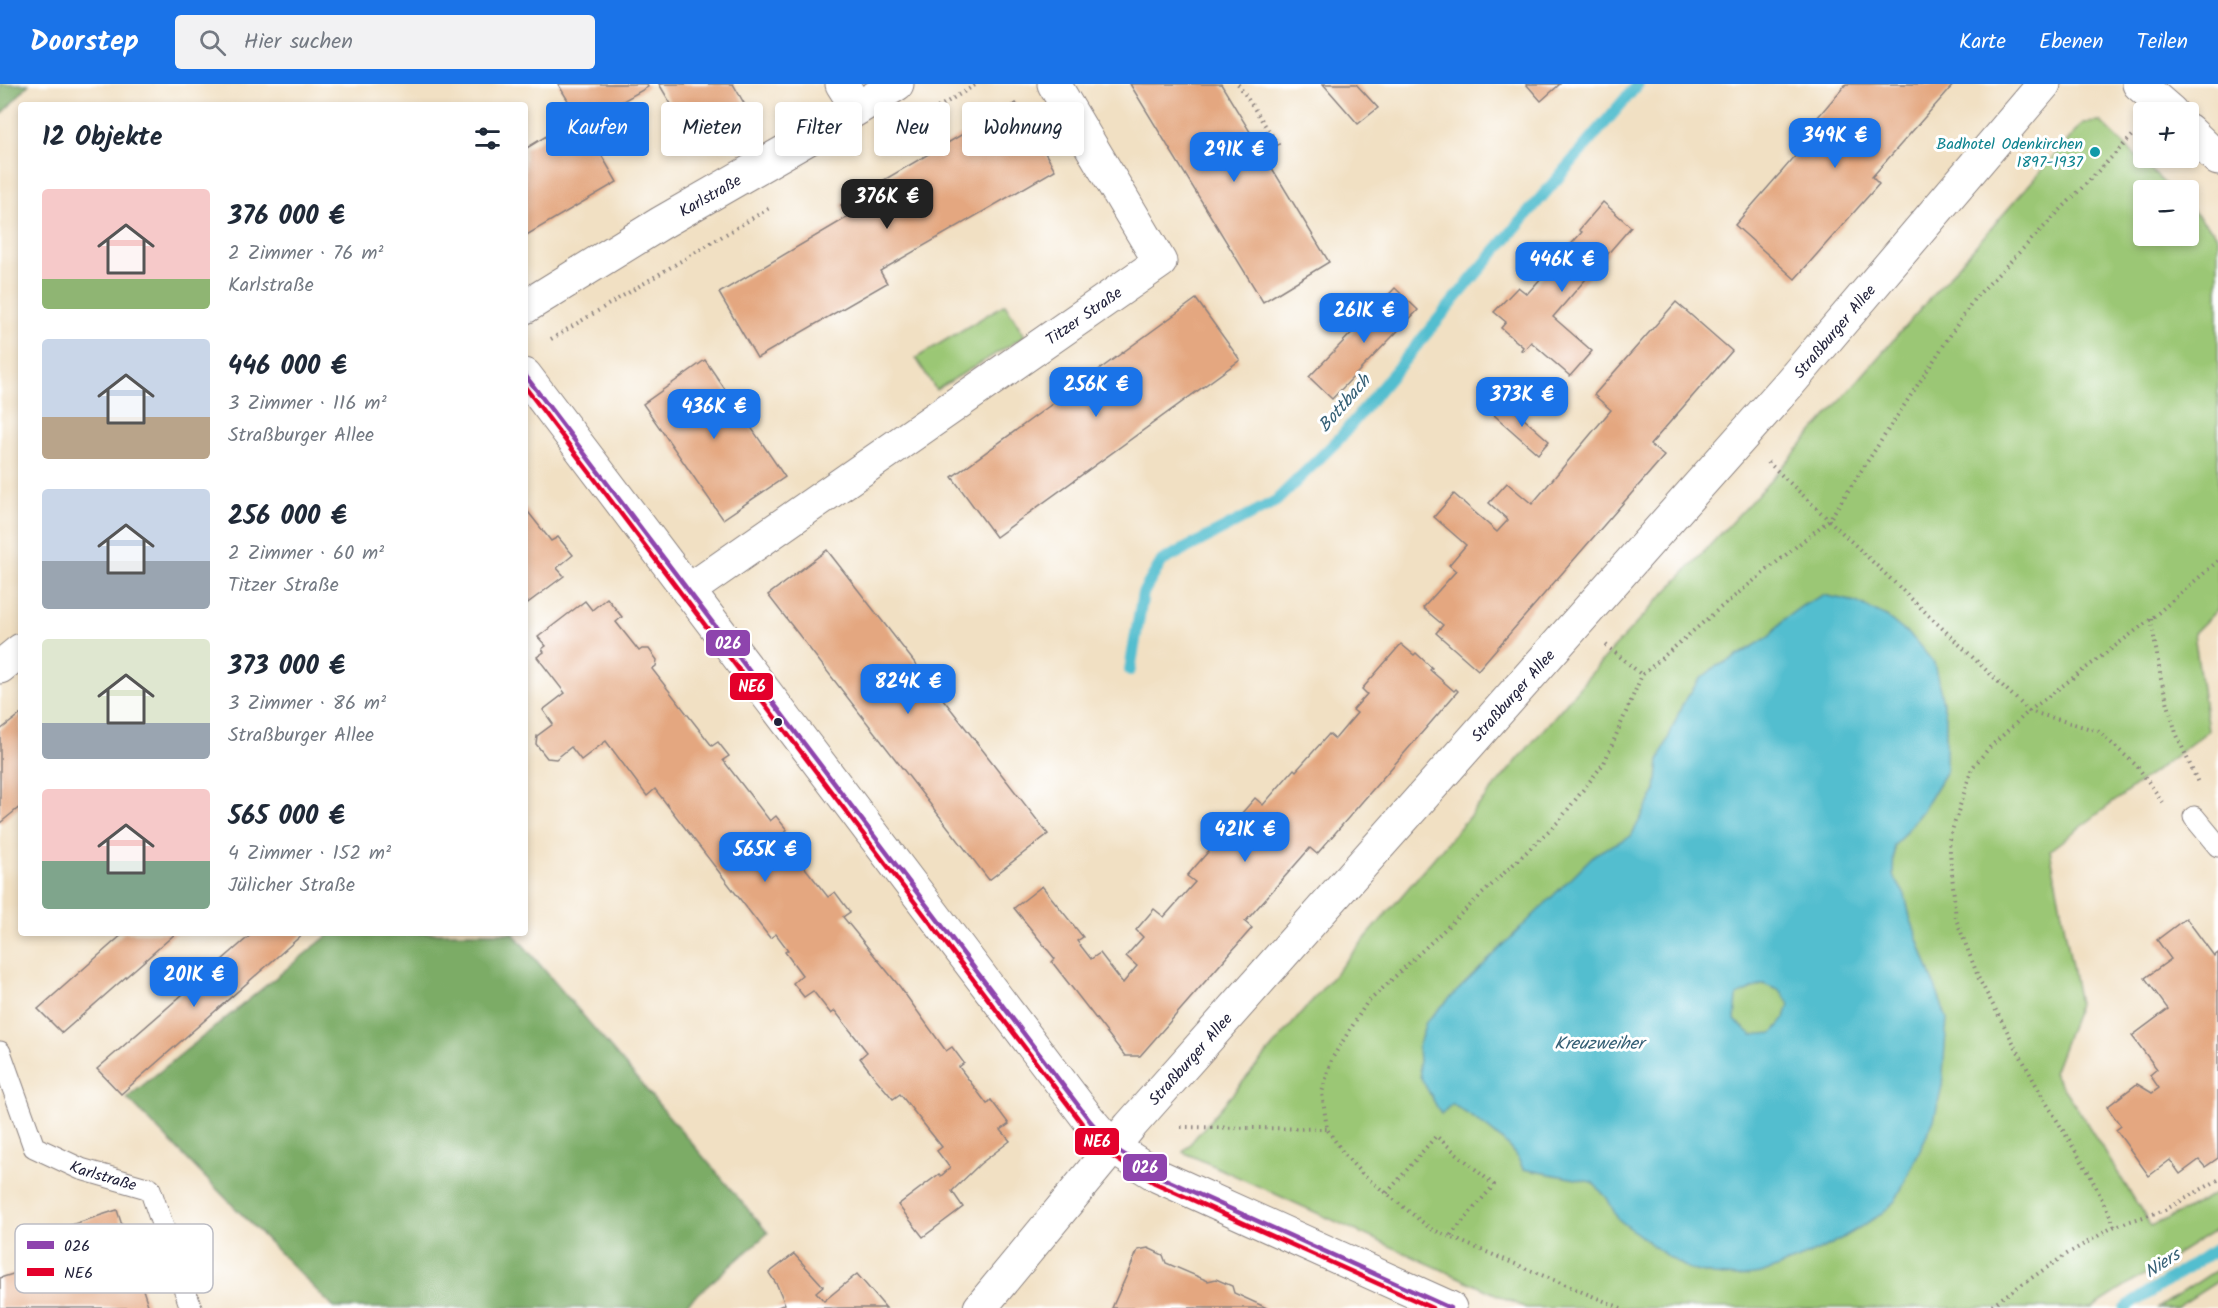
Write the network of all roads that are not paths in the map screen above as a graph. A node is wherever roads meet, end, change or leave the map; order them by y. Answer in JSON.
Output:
{"nodes":[{"id":1,"x":897,"y":84,"type":"edge"},
{"id":2,"x":1054,"y":84,"type":"edge"},
{"id":3,"x":2044,"y":84,"type":"edge"},
{"id":4,"x":2139,"y":84,"type":"edge"},
{"id":5,"x":850,"y":96,"type":"edge"},
{"id":6,"x":2159,"y":102,"type":"edge"},
{"id":7,"x":2199,"y":141,"type":"edge"},
{"id":8,"x":2218,"y":159,"type":"edge"},
{"id":9,"x":528,"y":305,"type":"edge"},
{"id":10,"x":528,"y":379,"type":"edge"},
{"id":11,"x":688,"y":591,"type":"junction"},
{"id":12,"x":18,"y":652,"type":"edge"},
{"id":13,"x":0,"y":667,"type":"edge"},
{"id":14,"x":2194,"y":817,"type":"road end"},
{"id":15,"x":2218,"y":846,"type":"edge"},
{"id":16,"x":0,"y":1052,"type":"edge"},
{"id":17,"x":1121,"y":1136,"type":"junction"},
{"id":18,"x":162,"y":1224,"type":"edge"},
{"id":19,"x":186,"y":1293,"type":"edge"},
{"id":20,"x":191,"y":1308,"type":"edge"},
{"id":21,"x":980,"y":1308,"type":"edge"},
{"id":22,"x":1450,"y":1308,"type":"edge"}],
"edges":[{"from":1,"to":5,"type":"street","name":"Karlstraße"},
{"from":2,"to":11,"type":"street","name":"Titzer Straße"},
{"from":3,"to":17,"type":"street","name":"Straßburger Allee"},
{"from":4,"to":6,"type":"street"},
{"from":5,"to":9,"type":"street","name":"Karlstraße"},
{"from":7,"to":8,"type":"street"},
{"from":10,"to":11,"type":"street"},
{"from":11,"to":17,"type":"street"},
{"from":12,"to":13,"type":"street"},
{"from":14,"to":15,"type":"lane"},
{"from":16,"to":18,"type":"lane","name":"Karlstraße"},
{"from":17,"to":21,"type":"street","name":"Straßburger Allee"},
{"from":17,"to":22,"type":"street"},
{"from":19,"to":20,"type":"lane","name":"Karlstraße"}]}
